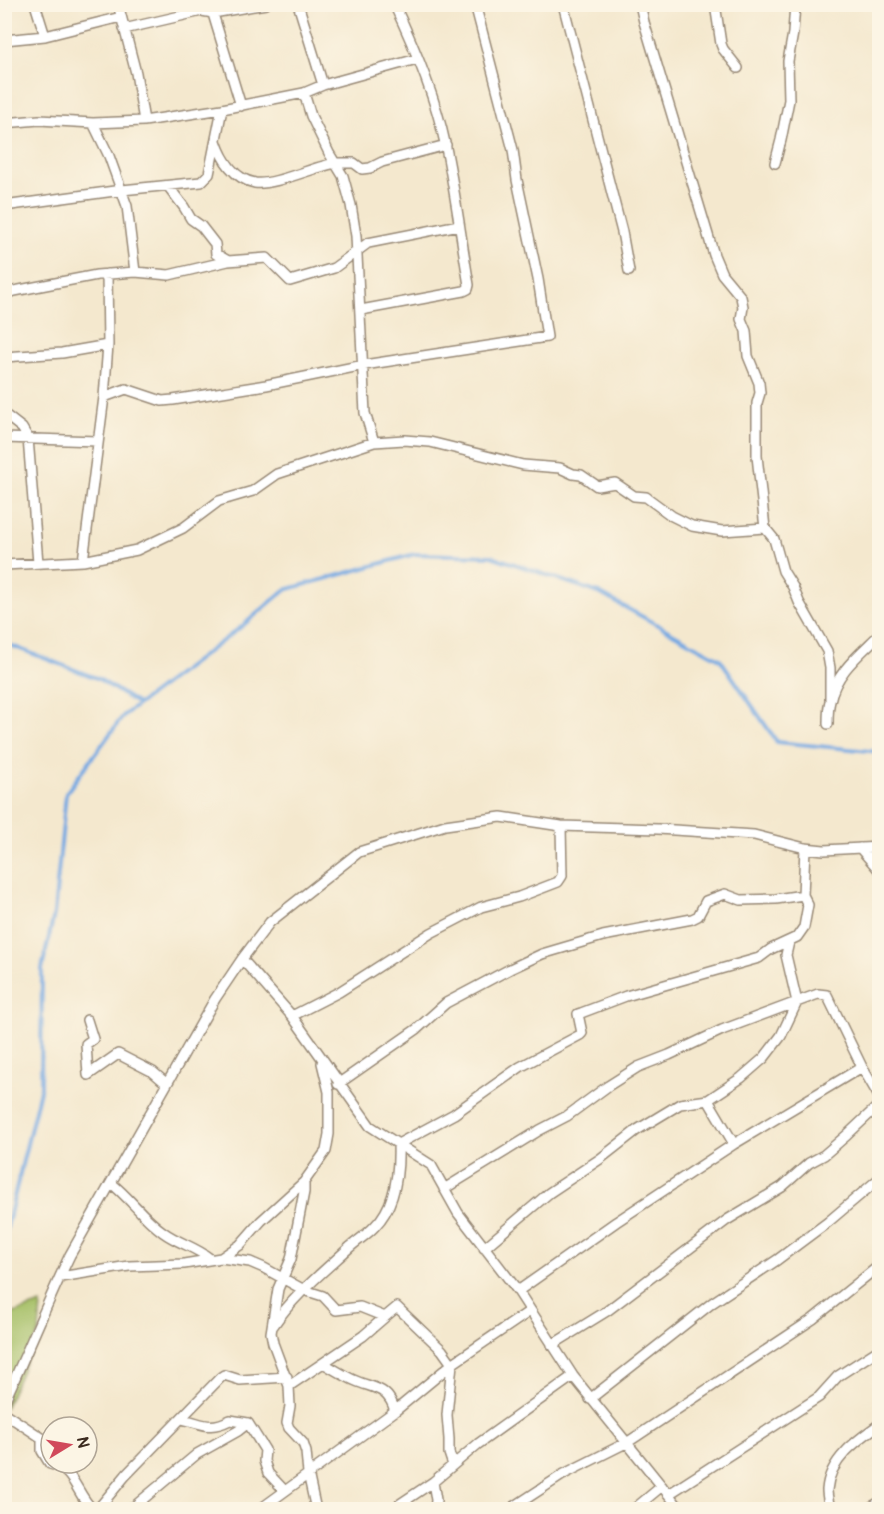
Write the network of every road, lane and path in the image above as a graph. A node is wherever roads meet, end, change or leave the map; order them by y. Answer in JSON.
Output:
{"nodes":[{"id":1,"x":35,"y":4,"type":"edge"},
{"id":2,"x":118,"y":4,"type":"edge"},
{"id":3,"x":266,"y":4,"type":"edge"},
{"id":4,"x":298,"y":4,"type":"edge"},
{"id":5,"x":394,"y":4,"type":"edge"},
{"id":6,"x":474,"y":4,"type":"edge"},
{"id":7,"x":563,"y":4,"type":"edge"},
{"id":8,"x":640,"y":4,"type":"edge"},
{"id":9,"x":715,"y":4,"type":"edge"},
{"id":10,"x":795,"y":4,"type":"edge"},
{"id":11,"x":212,"y":9,"type":"edge"},
{"id":12,"x":121,"y":17,"type":"junction"},
{"id":13,"x":124,"y":30,"type":"junction"},
{"id":14,"x":45,"y":36,"type":"junction"},
{"id":15,"x":4,"y":40,"type":"edge"},
{"id":16,"x":417,"y":59,"type":"junction"},
{"id":17,"x":738,"y":68,"type":"dead end"},
{"id":18,"x":323,"y":85,"type":"junction"},
{"id":19,"x":304,"y":93,"type":"junction"},
{"id":20,"x":241,"y":106,"type":"junction"},
{"id":21,"x":222,"y":109,"type":"junction"},
{"id":22,"x":144,"y":121,"type":"junction"},
{"id":23,"x":4,"y":123,"type":"edge"},
{"id":24,"x":93,"y":123,"type":"junction"},
{"id":25,"x":216,"y":141,"type":"junction"},
{"id":26,"x":446,"y":145,"type":"junction"},
{"id":27,"x":335,"y":163,"type":"junction"},
{"id":28,"x":775,"y":163,"type":"dead end"},
{"id":29,"x":168,"y":186,"type":"junction"},
{"id":30,"x":122,"y":190,"type":"junction"},
{"id":31,"x":4,"y":206,"type":"edge"},
{"id":32,"x":459,"y":225,"type":"junction"},
{"id":33,"x":357,"y":251,"type":"junction"},
{"id":34,"x":228,"y":261,"type":"junction"},
{"id":35,"x":629,"y":271,"type":"dead end"},
{"id":36,"x":135,"y":272,"type":"junction"},
{"id":37,"x":107,"y":274,"type":"junction"},
{"id":38,"x":4,"y":293,"type":"edge"},
{"id":39,"x":361,"y":310,"type":"junction"},
{"id":40,"x":108,"y":345,"type":"junction"},
{"id":41,"x":4,"y":357,"type":"edge"},
{"id":42,"x":364,"y":365,"type":"junction"},
{"id":43,"x":104,"y":397,"type":"junction"},
{"id":44,"x":4,"y":414,"type":"edge"},
{"id":45,"x":4,"y":438,"type":"edge"},
{"id":46,"x":28,"y":438,"type":"junction"},
{"id":47,"x":97,"y":441,"type":"junction"},
{"id":48,"x":374,"y":442,"type":"junction"},
{"id":49,"x":765,"y":528,"type":"junction"},
{"id":50,"x":83,"y":561,"type":"junction"},
{"id":51,"x":38,"y":563,"type":"junction"},
{"id":52,"x":4,"y":565,"type":"edge"},
{"id":53,"x":879,"y":634,"type":"edge"},
{"id":54,"x":830,"y":699,"type":"junction"},
{"id":55,"x":828,"y":724,"type":"dead end"},
{"id":56,"x":561,"y":826,"type":"junction"},
{"id":57,"x":879,"y":847,"type":"edge"},
{"id":58,"x":805,"y":848,"type":"junction"},
{"id":59,"x":860,"y":849,"type":"junction"},
{"id":60,"x":879,"y":871,"type":"edge"},
{"id":61,"x":804,"y":895,"type":"junction"},
{"id":62,"x":789,"y":942,"type":"junction"},
{"id":63,"x":242,"y":959,"type":"junction"},
{"id":64,"x":797,"y":1002,"type":"junction"},
{"id":65,"x":292,"y":1017,"type":"junction"},
{"id":66,"x":87,"y":1020,"type":"dead end"},
{"id":67,"x":322,"y":1059,"type":"junction"},
{"id":68,"x":862,"y":1067,"type":"junction"},
{"id":69,"x":167,"y":1084,"type":"junction"},
{"id":70,"x":338,"y":1084,"type":"junction"},
{"id":71,"x":879,"y":1098,"type":"edge"},
{"id":72,"x":708,"y":1100,"type":"junction"},
{"id":73,"x":879,"y":1104,"type":"edge"},
{"id":74,"x":398,"y":1144,"type":"junction"},
{"id":75,"x":734,"y":1144,"type":"junction"},
{"id":76,"x":879,"y":1178,"type":"edge"},
{"id":77,"x":304,"y":1182,"type":"junction"},
{"id":78,"x":111,"y":1183,"type":"junction"},
{"id":79,"x":444,"y":1189,"type":"junction"},
{"id":80,"x":484,"y":1248,"type":"junction"},
{"id":81,"x":209,"y":1258,"type":"junction"},
{"id":82,"x":221,"y":1258,"type":"junction"},
{"id":83,"x":879,"y":1265,"type":"edge"},
{"id":84,"x":60,"y":1277,"type":"junction"},
{"id":85,"x":283,"y":1278,"type":"junction"},
{"id":86,"x":304,"y":1290,"type":"junction"},
{"id":87,"x":518,"y":1291,"type":"junction"},
{"id":88,"x":530,"y":1311,"type":"junction"},
{"id":89,"x":385,"y":1317,"type":"junction"},
{"id":90,"x":273,"y":1326,"type":"junction"},
{"id":91,"x":552,"y":1345,"type":"junction"},
{"id":92,"x":879,"y":1349,"type":"edge"},
{"id":93,"x":323,"y":1363,"type":"junction"},
{"id":94,"x":452,"y":1364,"type":"junction"},
{"id":95,"x":573,"y":1376,"type":"junction"},
{"id":96,"x":288,"y":1382,"type":"junction"},
{"id":97,"x":590,"y":1399,"type":"junction"},
{"id":98,"x":4,"y":1402,"type":"edge"},
{"id":99,"x":395,"y":1411,"type":"junction"},
{"id":100,"x":4,"y":1413,"type":"edge"},
{"id":101,"x":182,"y":1419,"type":"junction"},
{"id":102,"x":248,"y":1423,"type":"junction"},
{"id":103,"x":879,"y":1424,"type":"edge"},
{"id":104,"x":628,"y":1442,"type":"junction"},
{"id":105,"x":453,"y":1465,"type":"junction"},
{"id":106,"x":308,"y":1473,"type":"junction"},
{"id":107,"x":433,"y":1482,"type":"junction"},
{"id":108,"x":284,"y":1490,"type":"junction"},
{"id":109,"x":665,"y":1490,"type":"junction"},
{"id":110,"x":879,"y":1502,"type":"edge"},
{"id":111,"x":95,"y":1509,"type":"edge"},
{"id":112,"x":130,"y":1509,"type":"edge"},
{"id":113,"x":260,"y":1509,"type":"edge"},
{"id":114,"x":316,"y":1509,"type":"edge"},
{"id":115,"x":391,"y":1509,"type":"edge"},
{"id":116,"x":435,"y":1509,"type":"edge"},
{"id":117,"x":509,"y":1509,"type":"edge"},
{"id":118,"x":633,"y":1509,"type":"edge"},
{"id":119,"x":681,"y":1509,"type":"edge"},
{"id":120,"x":830,"y":1509,"type":"edge"},
{"id":121,"x":866,"y":1509,"type":"edge"}],
"edges":[{"from":1,"to":14,"type":"street"},
{"from":2,"to":12,"type":"street"},
{"from":3,"to":11,"type":"street"},
{"from":4,"to":18,"type":"street"},
{"from":5,"to":16,"type":"street"},
{"from":6,"to":42,"type":"street"},
{"from":7,"to":35,"type":"street"},
{"from":8,"to":49,"type":"street"},
{"from":9,"to":17,"type":"street"},
{"from":10,"to":28,"type":"street"},
{"from":11,"to":13,"type":"street"},
{"from":11,"to":20,"type":"street"},
{"from":12,"to":13,"type":"street"},
{"from":12,"to":14,"type":"street"},
{"from":13,"to":22,"type":"street"},
{"from":14,"to":15,"type":"street"},
{"from":16,"to":18,"type":"street"},
{"from":16,"to":26,"type":"street"},
{"from":18,"to":19,"type":"street"},
{"from":19,"to":20,"type":"street"},
{"from":19,"to":27,"type":"street"},
{"from":20,"to":21,"type":"street"},
{"from":21,"to":22,"type":"street"},
{"from":21,"to":25,"type":"street"},
{"from":22,"to":24,"type":"street"},
{"from":23,"to":24,"type":"street"},
{"from":24,"to":30,"type":"street"},
{"from":25,"to":27,"type":"street"},
{"from":25,"to":29,"type":"street"},
{"from":26,"to":27,"type":"street"},
{"from":26,"to":32,"type":"street"},
{"from":27,"to":33,"type":"street"},
{"from":29,"to":30,"type":"street"},
{"from":29,"to":34,"type":"street"},
{"from":30,"to":31,"type":"street"},
{"from":30,"to":36,"type":"street"},
{"from":32,"to":33,"type":"street"},
{"from":32,"to":39,"type":"street"},
{"from":33,"to":34,"type":"street"},
{"from":33,"to":39,"type":"street"},
{"from":34,"to":36,"type":"street"},
{"from":36,"to":37,"type":"street"},
{"from":37,"to":38,"type":"street"},
{"from":37,"to":40,"type":"street"},
{"from":39,"to":42,"type":"street"},
{"from":40,"to":41,"type":"street"},
{"from":40,"to":43,"type":"street"},
{"from":42,"to":43,"type":"street"},
{"from":42,"to":48,"type":"street"},
{"from":43,"to":47,"type":"street"},
{"from":44,"to":46,"type":"street"},
{"from":45,"to":46,"type":"street"},
{"from":46,"to":47,"type":"street"},
{"from":46,"to":51,"type":"street"},
{"from":47,"to":50,"type":"street"},
{"from":48,"to":49,"type":"street"},
{"from":48,"to":50,"type":"street"},
{"from":49,"to":54,"type":"street"},
{"from":50,"to":51,"type":"street"},
{"from":51,"to":52,"type":"street"},
{"from":53,"to":54,"type":"street"},
{"from":54,"to":55,"type":"street"},
{"from":56,"to":58,"type":"street"},
{"from":56,"to":63,"type":"street"},
{"from":56,"to":65,"type":"street"},
{"from":57,"to":59,"type":"street"},
{"from":58,"to":59,"type":"street"},
{"from":58,"to":61,"type":"street"},
{"from":59,"to":60,"type":"street"},
{"from":61,"to":62,"type":"street"},
{"from":61,"to":70,"type":"street"},
{"from":62,"to":64,"type":"street"},
{"from":62,"to":74,"type":"street"},
{"from":63,"to":65,"type":"street"},
{"from":63,"to":69,"type":"street"},
{"from":64,"to":68,"type":"street"},
{"from":64,"to":72,"type":"street"},
{"from":64,"to":79,"type":"street"},
{"from":65,"to":67,"type":"street"},
{"from":66,"to":69,"type":"street"},
{"from":67,"to":70,"type":"street"},
{"from":67,"to":77,"type":"street"},
{"from":68,"to":71,"type":"street"},
{"from":68,"to":75,"type":"street"},
{"from":69,"to":78,"type":"street"},
{"from":70,"to":74,"type":"street"},
{"from":72,"to":75,"type":"street"},
{"from":72,"to":80,"type":"street"},
{"from":73,"to":91,"type":"street"},
{"from":74,"to":79,"type":"street"},
{"from":74,"to":86,"type":"street"},
{"from":75,"to":87,"type":"street"},
{"from":76,"to":97,"type":"street"},
{"from":77,"to":82,"type":"street"},
{"from":77,"to":85,"type":"street"},
{"from":78,"to":81,"type":"street"},
{"from":78,"to":84,"type":"street"},
{"from":79,"to":80,"type":"street"},
{"from":80,"to":87,"type":"street"},
{"from":81,"to":82,"type":"street"},
{"from":81,"to":84,"type":"street"},
{"from":82,"to":85,"type":"street"},
{"from":83,"to":104,"type":"street"},
{"from":84,"to":98,"type":"street"},
{"from":85,"to":86,"type":"street"},
{"from":85,"to":90,"type":"street"},
{"from":86,"to":89,"type":"street"},
{"from":86,"to":90,"type":"street"},
{"from":87,"to":88,"type":"street"},
{"from":88,"to":91,"type":"street"},
{"from":88,"to":94,"type":"street"},
{"from":89,"to":93,"type":"street"},
{"from":89,"to":94,"type":"street"},
{"from":90,"to":96,"type":"street"},
{"from":91,"to":95,"type":"street"},
{"from":92,"to":109,"type":"street"},
{"from":93,"to":96,"type":"street"},
{"from":93,"to":99,"type":"street"},
{"from":94,"to":99,"type":"street"},
{"from":94,"to":105,"type":"street"},
{"from":95,"to":97,"type":"street"},
{"from":95,"to":105,"type":"street"},
{"from":96,"to":101,"type":"street"},
{"from":96,"to":106,"type":"street"},
{"from":97,"to":104,"type":"street"},
{"from":99,"to":106,"type":"street"},
{"from":100,"to":111,"type":"street"},
{"from":101,"to":102,"type":"street"},
{"from":101,"to":111,"type":"street"},
{"from":102,"to":108,"type":"street"},
{"from":102,"to":112,"type":"street"},
{"from":103,"to":120,"type":"street"},
{"from":104,"to":109,"type":"street"},
{"from":104,"to":117,"type":"street"},
{"from":105,"to":107,"type":"street"},
{"from":106,"to":108,"type":"street"},
{"from":106,"to":114,"type":"street"},
{"from":107,"to":115,"type":"street"},
{"from":107,"to":116,"type":"street"},
{"from":108,"to":113,"type":"street"},
{"from":109,"to":118,"type":"street"},
{"from":109,"to":119,"type":"street"},
{"from":110,"to":121,"type":"street"}]}
